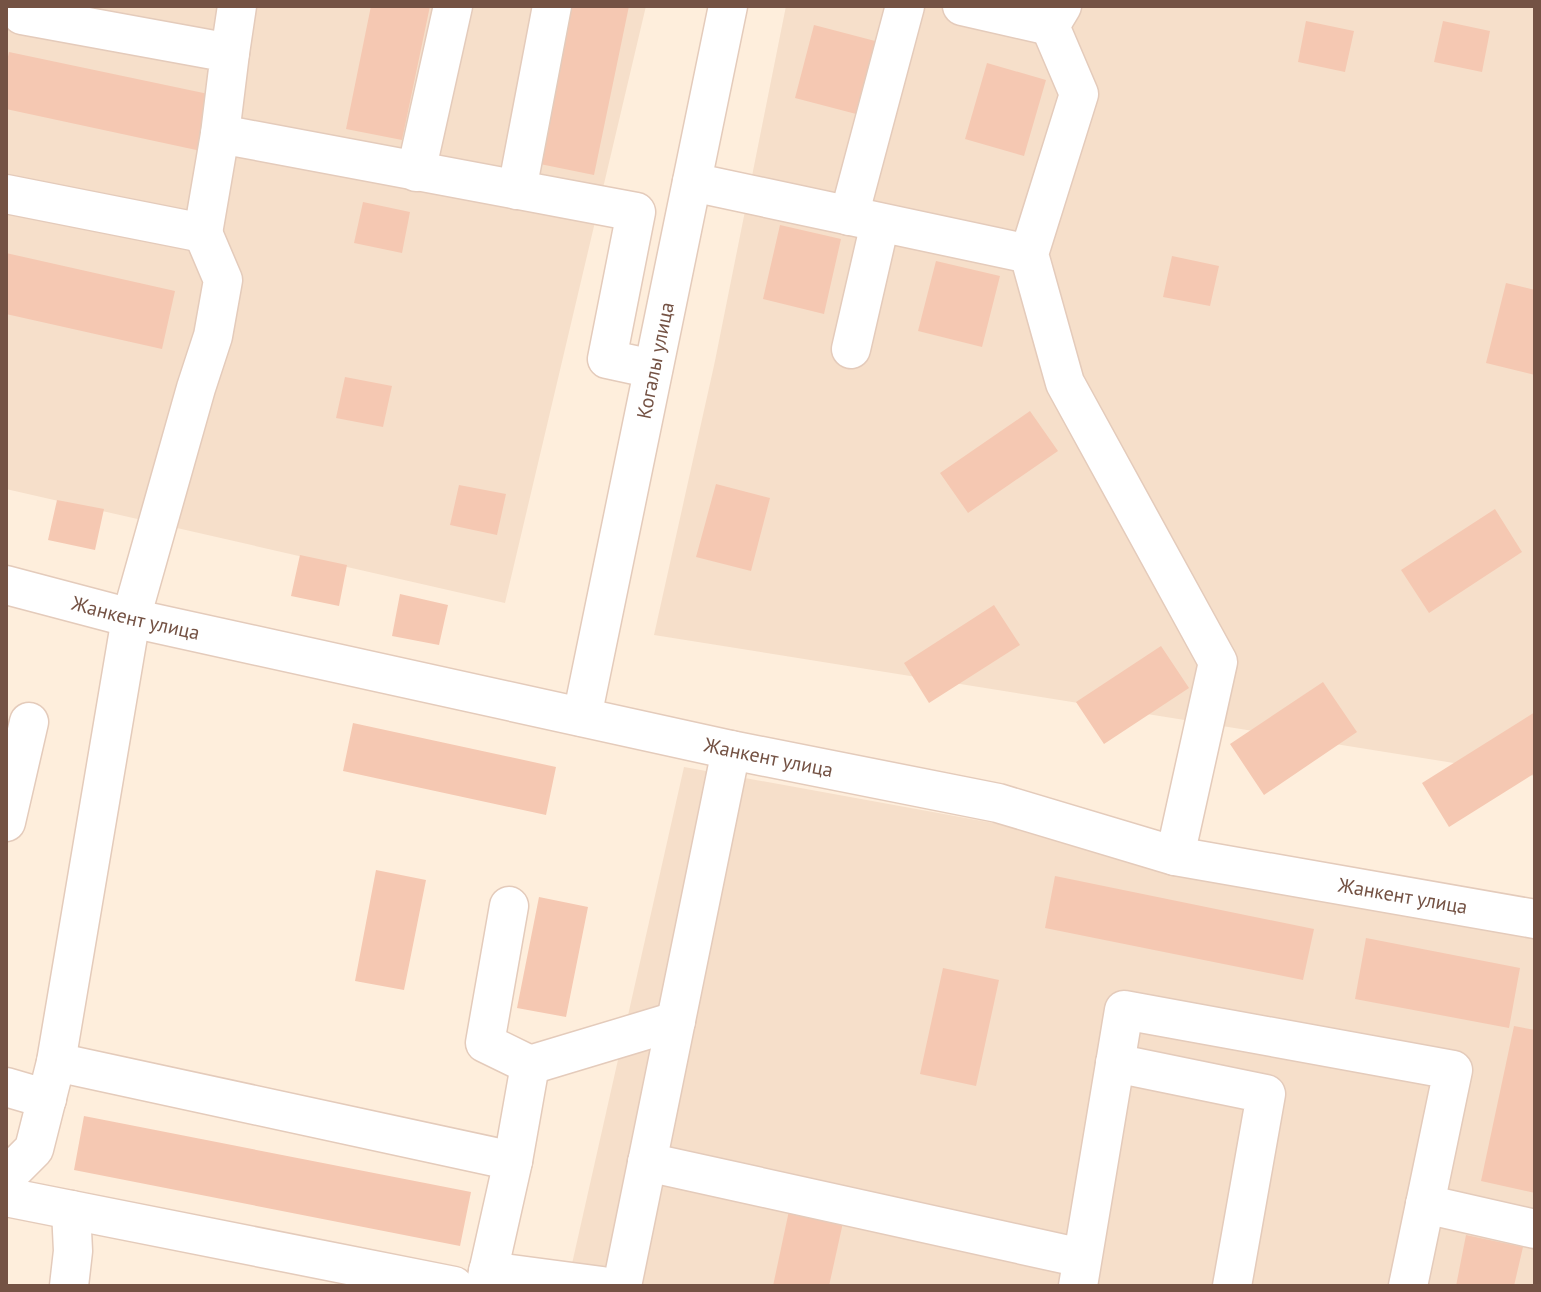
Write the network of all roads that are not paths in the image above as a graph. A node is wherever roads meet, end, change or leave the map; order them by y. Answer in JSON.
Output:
{"nodes":[{"id":1,"x":237,"y":6,"type":"edge"},
{"id":2,"x":453,"y":6,"type":"edge"},
{"id":3,"x":552,"y":6,"type":"edge"},
{"id":4,"x":728,"y":6,"type":"edge"},
{"id":5,"x":905,"y":6,"type":"edge"},
{"id":6,"x":962,"y":6,"type":"edge"},
{"id":7,"x":22,"y":15,"type":"dead end"},
{"id":8,"x":1056,"y":16,"type":"edge"},
{"id":9,"x":99,"y":17,"type":"edge"},
{"id":10,"x":230,"y":53,"type":"junction"},
{"id":11,"x":220,"y":134,"type":"junction"},
{"id":12,"x":416,"y":172,"type":"junction"},
{"id":13,"x":692,"y":182,"type":"junction"},
{"id":14,"x":517,"y":190,"type":"junction"},
{"id":15,"x":6,"y":194,"type":"edge"},
{"id":16,"x":865,"y":219,"type":"junction"},
{"id":17,"x":203,"y":233,"type":"junction"},
{"id":18,"x":1029,"y":254,"type":"junction"},
{"id":19,"x":851,"y":349,"type":"dead end"},
{"id":20,"x":653,"y":369,"type":"junction"},
{"id":21,"x":6,"y":585,"type":"edge"},
{"id":22,"x":131,"y":618,"type":"junction"},
{"id":23,"x":582,"y":717,"type":"junction"},
{"id":24,"x":29,"y":722,"type":"dead end"},
{"id":25,"x":731,"y":750,"type":"junction"},
{"id":26,"x":6,"y":822,"type":"edge"},
{"id":27,"x":1175,"y":856,"type":"junction"},
{"id":28,"x":509,"y":906,"type":"dead end"},
{"id":29,"x":1535,"y":919,"type":"edge"},
{"id":30,"x":676,"y":1021,"type":"junction"},
{"id":31,"x":56,"y":1062,"type":"junction"},
{"id":32,"x":1115,"y":1063,"type":"junction"},
{"id":33,"x":530,"y":1065,"type":"junction"},
{"id":34,"x":6,"y":1087,"type":"edge"},
{"id":35,"x":47,"y":1099,"type":"junction"},
{"id":36,"x":513,"y":1161,"type":"junction"},
{"id":37,"x":647,"y":1162,"type":"junction"},
{"id":38,"x":6,"y":1177,"type":"edge"},
{"id":39,"x":6,"y":1197,"type":"edge"},
{"id":40,"x":1425,"y":1204,"type":"junction"},
{"id":41,"x":71,"y":1210,"type":"junction"},
{"id":42,"x":1535,"y":1229,"type":"edge"},
{"id":43,"x":1080,"y":1272,"type":"edge"},
{"id":44,"x":487,"y":1279,"type":"edge"},
{"id":45,"x":531,"y":1281,"type":"edge"},
{"id":46,"x":69,"y":1286,"type":"edge"},
{"id":47,"x":454,"y":1286,"type":"edge"},
{"id":48,"x":602,"y":1286,"type":"edge"},
{"id":49,"x":622,"y":1286,"type":"edge"},
{"id":50,"x":1232,"y":1286,"type":"edge"},
{"id":51,"x":1408,"y":1286,"type":"edge"}],
"edges":[{"from":1,"to":10,"type":"street"},
{"from":2,"to":12,"type":"street"},
{"from":3,"to":14,"type":"street"},
{"from":4,"to":13,"type":"street","name":"Когалы улица"},
{"from":5,"to":16,"type":"street"},
{"from":6,"to":8,"type":"street"},
{"from":7,"to":9,"type":"street"},
{"from":8,"to":18,"type":"street"},
{"from":9,"to":10,"type":"street"},
{"from":10,"to":11,"type":"street"},
{"from":11,"to":12,"type":"street"},
{"from":11,"to":17,"type":"street"},
{"from":12,"to":14,"type":"street"},
{"from":13,"to":16,"type":"street"},
{"from":13,"to":20,"type":"street","name":"Когалы улица"},
{"from":14,"to":20,"type":"street"},
{"from":15,"to":17,"type":"street"},
{"from":16,"to":18,"type":"street"},
{"from":16,"to":19,"type":"street"},
{"from":17,"to":22,"type":"street"},
{"from":18,"to":27,"type":"street"},
{"from":20,"to":23,"type":"street","name":"Когалы улица"},
{"from":21,"to":22,"type":"street","name":"Жанкент улица"},
{"from":22,"to":23,"type":"street","name":"Жанкент улица"},
{"from":22,"to":31,"type":"street"},
{"from":23,"to":25,"type":"street","name":"Жанкент улица"},
{"from":24,"to":26,"type":"street"},
{"from":25,"to":27,"type":"street","name":"Жанкент улица"},
{"from":25,"to":30,"type":"street"},
{"from":27,"to":29,"type":"street","name":"Жанкент улица"},
{"from":28,"to":33,"type":"street"},
{"from":30,"to":33,"type":"street"},
{"from":30,"to":37,"type":"street"},
{"from":31,"to":35,"type":"street"},
{"from":31,"to":36,"type":"street"},
{"from":32,"to":40,"type":"street"},
{"from":32,"to":43,"type":"street"},
{"from":32,"to":50,"type":"street"},
{"from":33,"to":36,"type":"street"},
{"from":34,"to":35,"type":"street"},
{"from":35,"to":38,"type":"street"},
{"from":36,"to":44,"type":"street"},
{"from":37,"to":43,"type":"street"},
{"from":37,"to":49,"type":"street"},
{"from":39,"to":41,"type":"street"},
{"from":40,"to":42,"type":"street"},
{"from":40,"to":51,"type":"street"},
{"from":41,"to":46,"type":"street"},
{"from":41,"to":47,"type":"street"},
{"from":44,"to":45,"type":"street"},
{"from":45,"to":48,"type":"street"}]}
